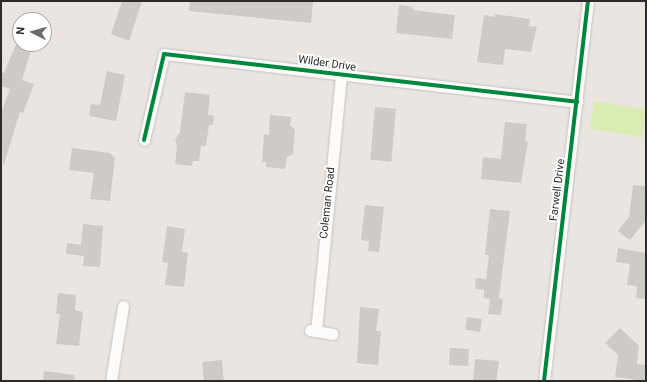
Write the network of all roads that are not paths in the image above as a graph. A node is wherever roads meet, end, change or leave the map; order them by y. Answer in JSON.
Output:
{"nodes":[{"id":1,"x":588,"y":1,"type":"edge"},
{"id":2,"x":341,"y":75,"type":"junction"},
{"id":3,"x":577,"y":102,"type":"junction"},
{"id":4,"x":144,"y":140,"type":"dead end"},
{"id":5,"x":123,"y":306,"type":"dead end"},
{"id":6,"x":333,"y":334,"type":"dead end"},
{"id":7,"x":111,"y":381,"type":"edge"},
{"id":8,"x":544,"y":381,"type":"edge"}],
"edges":[{"from":1,"to":3,"type":"street","name":"Farwell Drive"},
{"from":2,"to":3,"type":"street","name":"Wilder Drive"},
{"from":2,"to":4,"type":"street","name":"Wilder Drive"},
{"from":2,"to":6,"type":"street","name":"Coleman Road"},
{"from":3,"to":8,"type":"street","name":"Farwell Drive"},
{"from":5,"to":7,"type":"street"}]}
